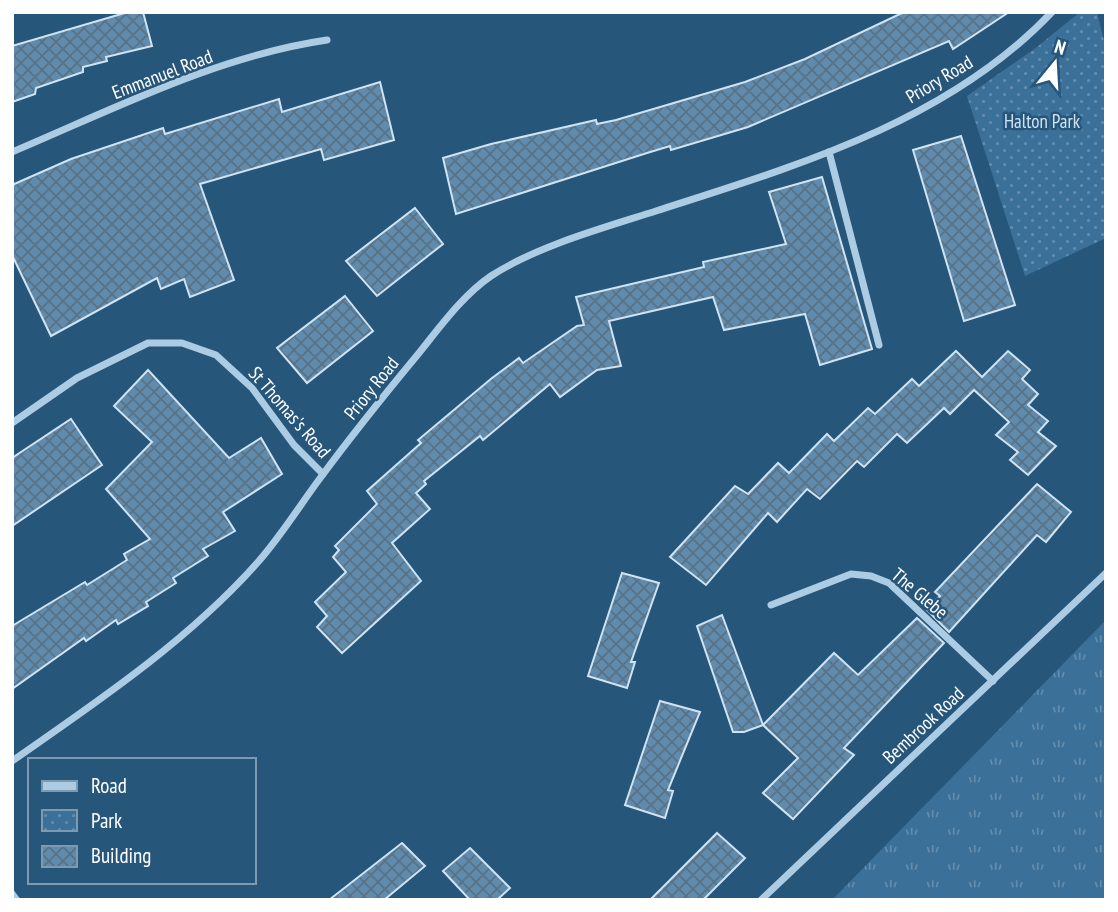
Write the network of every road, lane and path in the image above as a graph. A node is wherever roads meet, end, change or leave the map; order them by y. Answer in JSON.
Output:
{"nodes":[{"id":1,"x":1052,"y":12,"type":"edge"},
{"id":2,"x":327,"y":40,"type":"dead end"},
{"id":3,"x":12,"y":152,"type":"edge"},
{"id":4,"x":829,"y":152,"type":"junction"},
{"id":5,"x":879,"y":345,"type":"dead end"},
{"id":6,"x":12,"y":424,"type":"edge"},
{"id":7,"x":323,"y":474,"type":"junction"},
{"id":8,"x":1106,"y":573,"type":"edge"},
{"id":9,"x":771,"y":605,"type":"dead end"},
{"id":10,"x":993,"y":681,"type":"junction"},
{"id":11,"x":12,"y":761,"type":"edge"},
{"id":12,"x":12,"y":892,"type":"edge"},
{"id":13,"x":18,"y":900,"type":"edge"},
{"id":14,"x":761,"y":900,"type":"edge"}],
"edges":[{"from":1,"to":4,"type":"street","name":"Priory Road"},
{"from":2,"to":3,"type":"street","name":"Emmanuel Road"},
{"from":4,"to":5,"type":"street"},
{"from":4,"to":7,"type":"street","name":"Priory Road"},
{"from":6,"to":7,"type":"street","name":"St Thomas's Road"},
{"from":7,"to":11,"type":"street","name":"Priory Road"},
{"from":8,"to":10,"type":"street","name":"Bembrook Road"},
{"from":9,"to":10,"type":"street","name":"The Glebe"},
{"from":10,"to":14,"type":"street","name":"Bembrook Road"},
{"from":12,"to":13,"type":"lane"}]}
